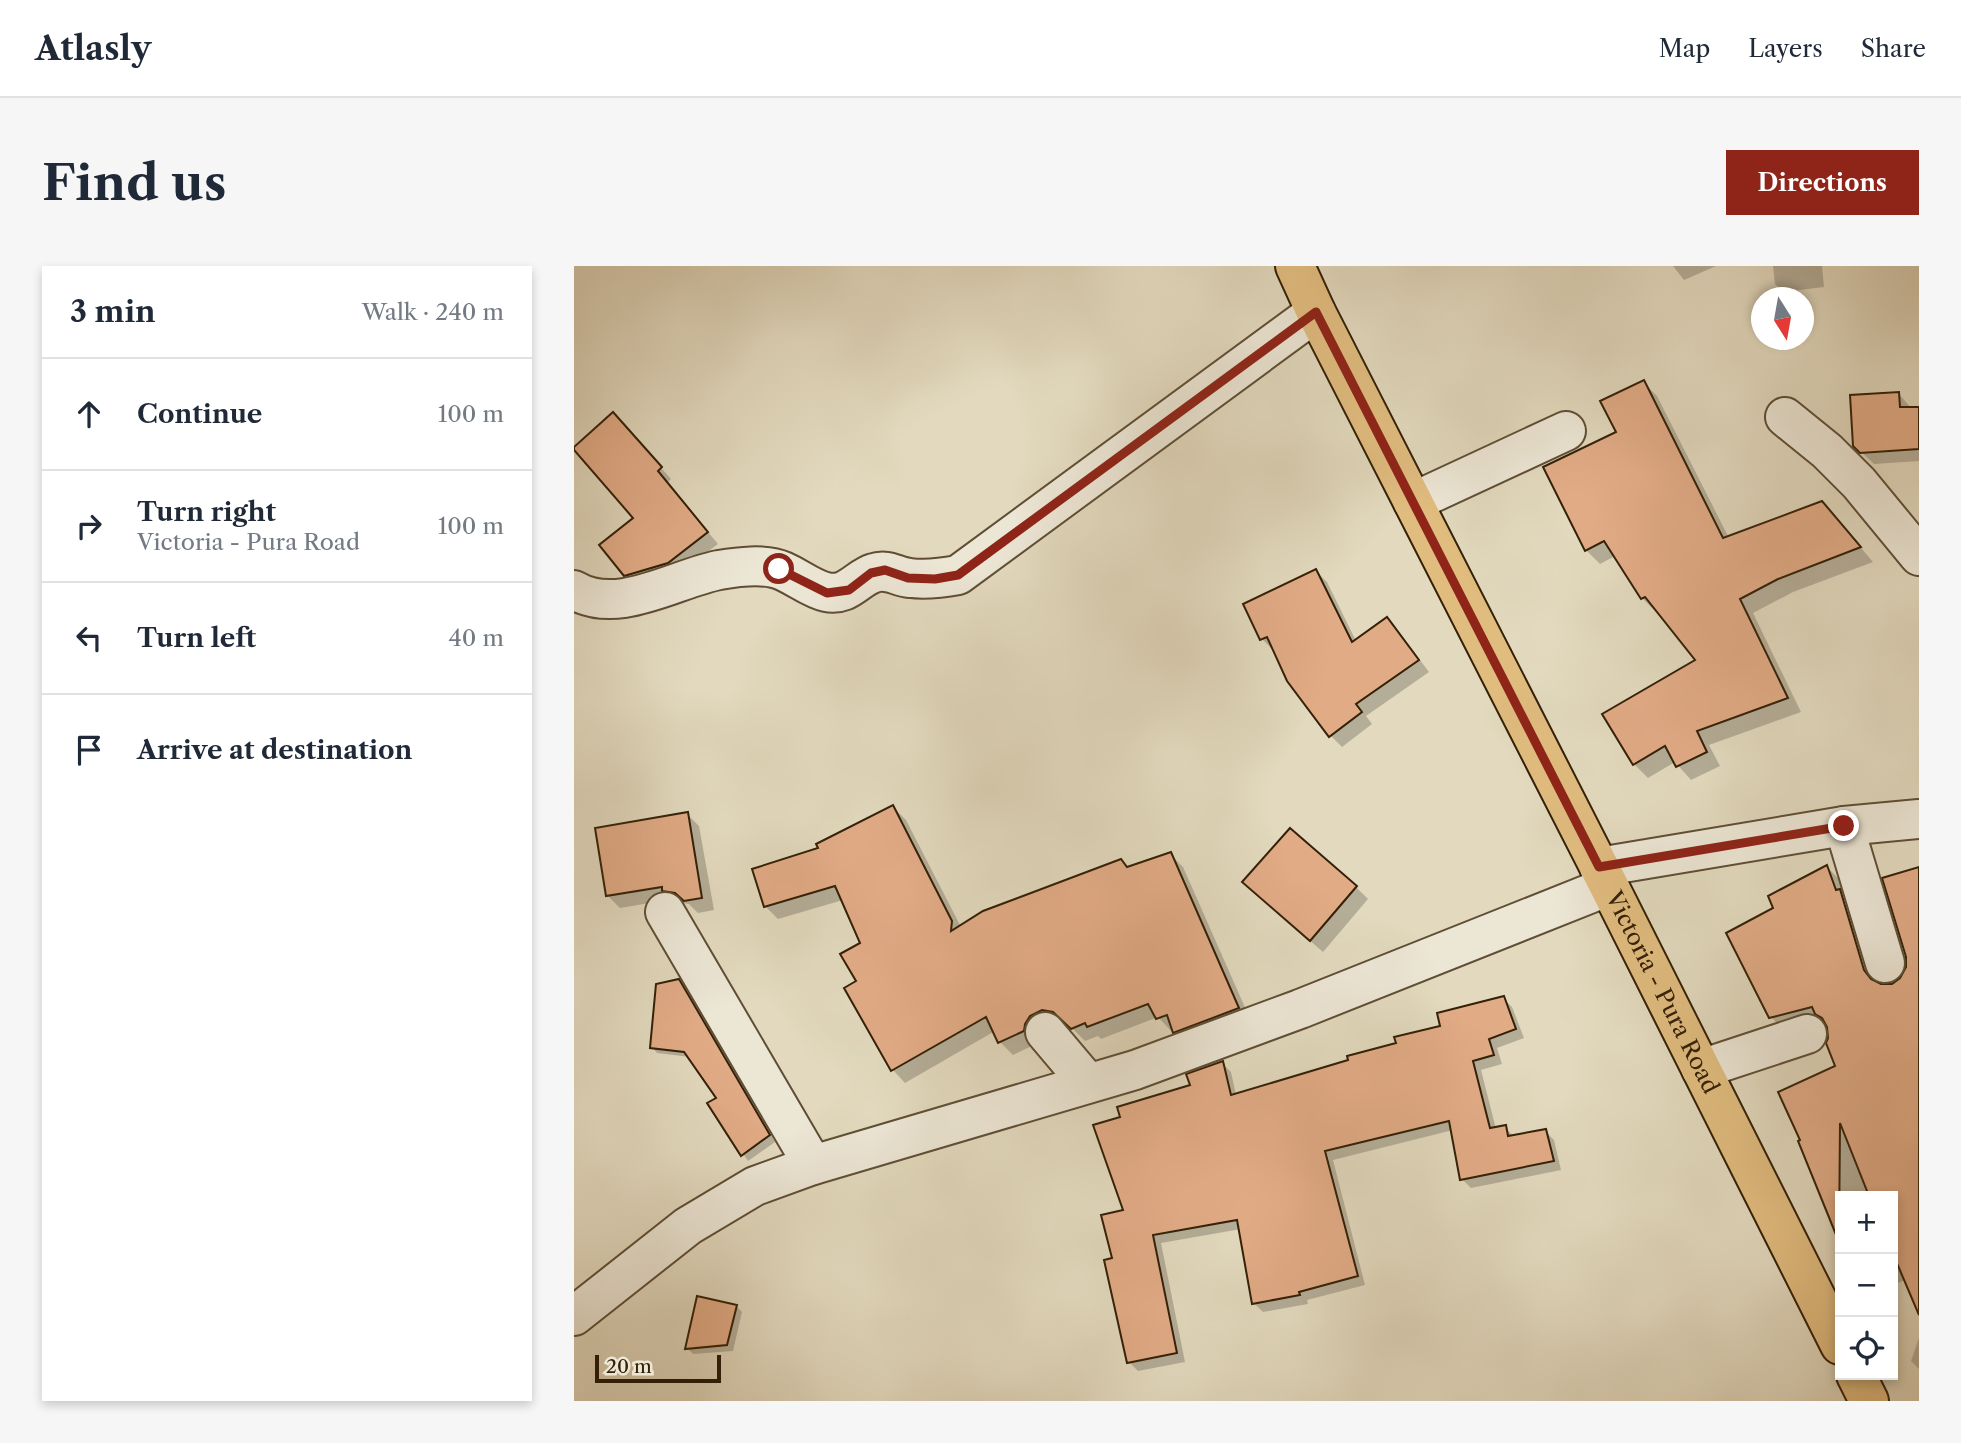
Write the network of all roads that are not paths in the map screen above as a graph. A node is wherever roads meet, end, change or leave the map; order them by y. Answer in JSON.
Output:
{"nodes":[{"id":1,"x":1295,"y":266,"type":"edge"},
{"id":2,"x":1316,"y":312,"type":"junction"},
{"id":3,"x":1785,"y":417,"type":"dead end"},
{"id":4,"x":1566,"y":431,"type":"dead end"},
{"id":5,"x":1412,"y":502,"type":"junction"},
{"id":6,"x":1919,"y":556,"type":"edge"},
{"id":7,"x":574,"y":590,"type":"edge"},
{"id":8,"x":1919,"y":819,"type":"edge"},
{"id":9,"x":1844,"y":826,"type":"junction"},
{"id":10,"x":1604,"y":877,"type":"junction"},
{"id":11,"x":665,"y":912,"type":"dead end"},
{"id":12,"x":1885,"y":963,"type":"dead end"},
{"id":13,"x":1045,"y":1032,"type":"dead end"},
{"id":14,"x":1807,"y":1034,"type":"dead end"},
{"id":15,"x":1701,"y":1069,"type":"junction"},
{"id":16,"x":1088,"y":1083,"type":"junction"},
{"id":17,"x":813,"y":1165,"type":"junction"},
{"id":18,"x":574,"y":1316,"type":"edge"},
{"id":19,"x":1835,"y":1335,"type":"edge"},
{"id":20,"x":1858,"y":1380,"type":"edge"},
{"id":21,"x":1869,"y":1401,"type":"edge"}],
"edges":[{"from":1,"to":2,"type":"main road","name":"Victoria - Pura Road"},
{"from":2,"to":5,"type":"main road","name":"Victoria - Pura Road"},
{"from":2,"to":7,"type":"street"},
{"from":3,"to":6,"type":"street"},
{"from":4,"to":5,"type":"street"},
{"from":5,"to":10,"type":"main road","name":"Victoria - Pura Road"},
{"from":8,"to":9,"type":"street"},
{"from":9,"to":10,"type":"street"},
{"from":9,"to":12,"type":"street"},
{"from":10,"to":15,"type":"main road","name":"Victoria - Pura Road"},
{"from":10,"to":16,"type":"street"},
{"from":11,"to":17,"type":"street"},
{"from":13,"to":16,"type":"street"},
{"from":14,"to":15,"type":"street"},
{"from":15,"to":19,"type":"main road","name":"Victoria - Pura Road"},
{"from":16,"to":17,"type":"street"},
{"from":17,"to":18,"type":"street"},
{"from":20,"to":21,"type":"main road"}]}
